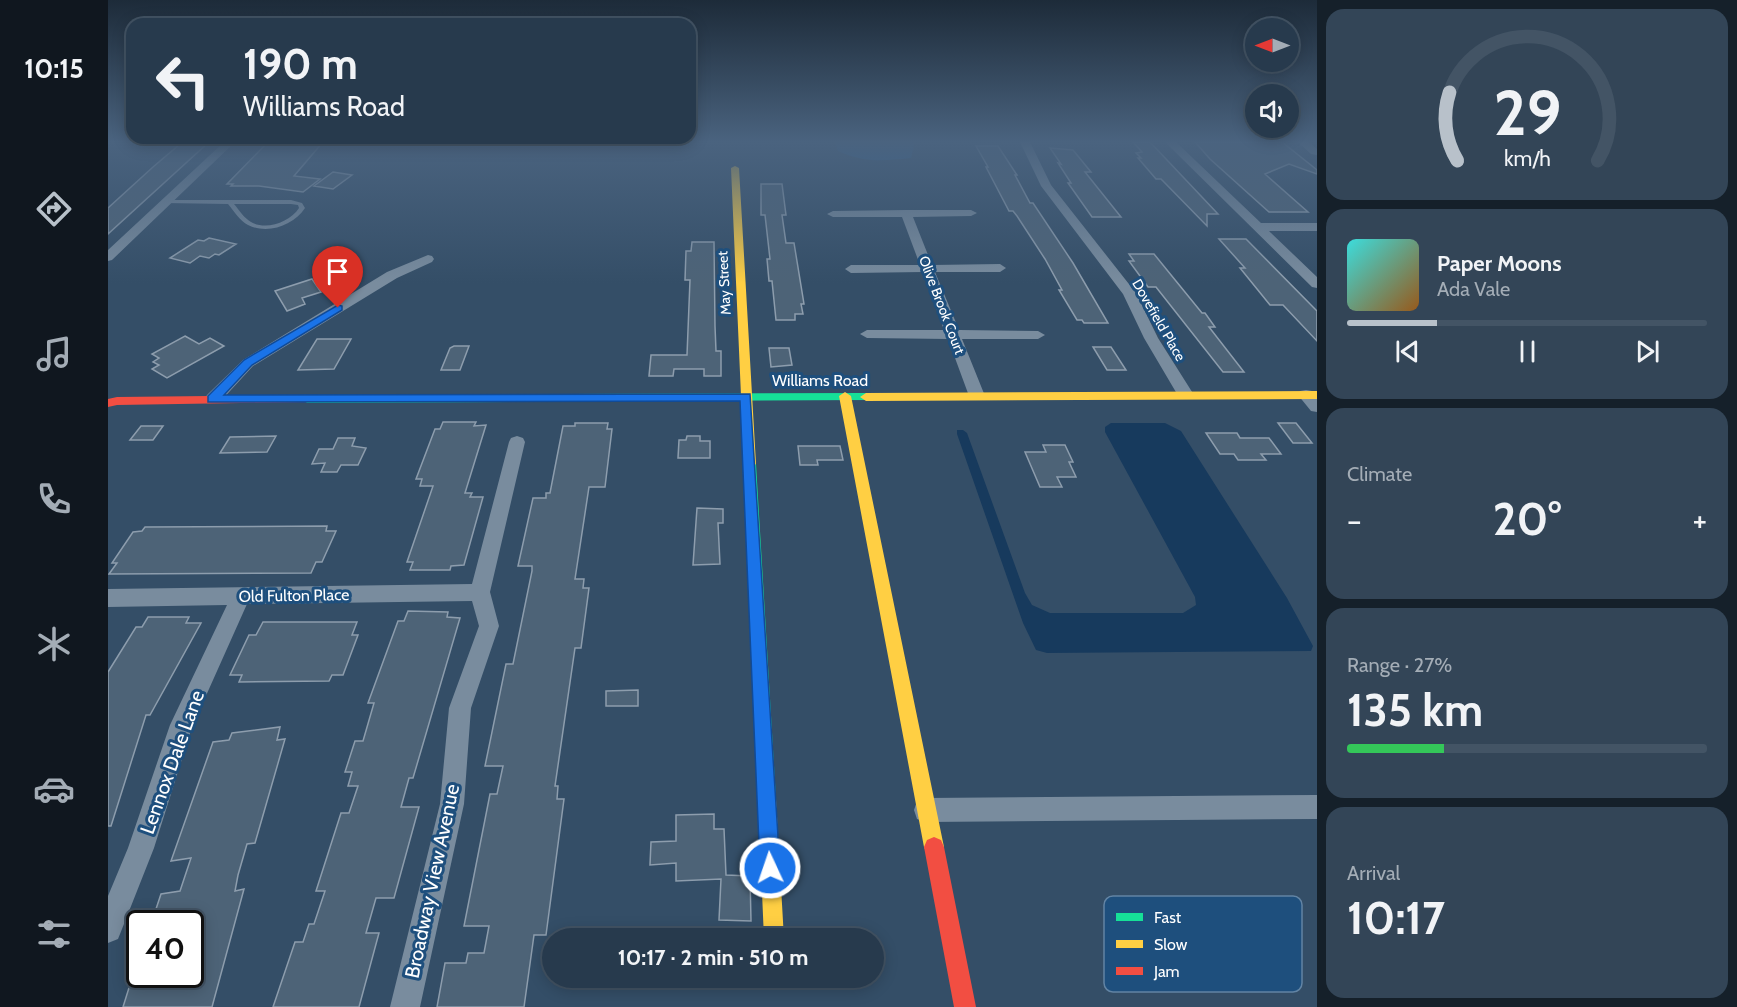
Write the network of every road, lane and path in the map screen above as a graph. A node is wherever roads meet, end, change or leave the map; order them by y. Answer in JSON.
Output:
{"nodes":[{"id":1,"x":180,"y":189,"type":"edge"},
{"id":2,"x":736,"y":189,"type":"edge"},
{"id":3,"x":1048,"y":189,"type":"edge"},
{"id":4,"x":1219,"y":189,"type":"edge"},
{"id":5,"x":166,"y":202,"type":"junction"},
{"id":6,"x":230,"y":202,"type":"junction"},
{"id":7,"x":906,"y":213,"type":"junction"},
{"id":8,"x":971,"y":213,"type":"dead end"},
{"id":9,"x":832,"y":214,"type":"dead end"},
{"id":10,"x":1258,"y":227,"type":"junction"},
{"id":11,"x":1317,"y":227,"type":"edge"},
{"id":12,"x":108,"y":257,"type":"edge"},
{"id":13,"x":428,"y":259,"type":"dead end"},
{"id":14,"x":851,"y":268,"type":"dead end"},
{"id":15,"x":927,"y":268,"type":"junction"},
{"id":16,"x":1000,"y":268,"type":"dead end"},
{"id":17,"x":1317,"y":284,"type":"edge"},
{"id":18,"x":867,"y":334,"type":"dead end"},
{"id":19,"x":953,"y":335,"type":"junction"},
{"id":20,"x":1038,"y":335,"type":"dead end"},
{"id":21,"x":1186,"y":395,"type":"junction"},
{"id":22,"x":1312,"y":395,"type":"edge"},
{"id":23,"x":845,"y":396,"type":"junction"},
{"id":24,"x":977,"y":396,"type":"junction"},
{"id":25,"x":746,"y":397,"type":"junction"},
{"id":26,"x":213,"y":399,"type":"junction"},
{"id":27,"x":108,"y":404,"type":"edge"},
{"id":28,"x":1317,"y":407,"type":"edge"},
{"id":29,"x":518,"y":442,"type":"dead end"},
{"id":30,"x":480,"y":592,"type":"junction"},
{"id":31,"x":241,"y":596,"type":"junction"},
{"id":32,"x":108,"y":598,"type":"edge"},
{"id":33,"x":1317,"y":807,"type":"edge"},
{"id":34,"x":926,"y":810,"type":"junction"},
{"id":35,"x":773,"y":928,"type":"edge"},
{"id":36,"x":108,"y":929,"type":"edge"},
{"id":37,"x":405,"y":1007,"type":"edge"},
{"id":38,"x":965,"y":1007,"type":"edge"}],
"edges":[{"from":1,"to":5,"type":"street"},
{"from":2,"to":25,"type":"street","name":"May Street"},
{"from":3,"to":21,"type":"street","name":"Dovefield Place"},
{"from":4,"to":10,"type":"street"},
{"from":5,"to":6,"type":"lane"},
{"from":5,"to":12,"type":"street"},
{"from":6,"to":6,"type":"lane"},
{"from":7,"to":8,"type":"street"},
{"from":7,"to":9,"type":"street"},
{"from":7,"to":15,"type":"street","name":"Olive Brook Court"},
{"from":10,"to":11,"type":"street"},
{"from":10,"to":17,"type":"street"},
{"from":13,"to":26,"type":"street"},
{"from":14,"to":15,"type":"street"},
{"from":15,"to":16,"type":"street"},
{"from":15,"to":19,"type":"street","name":"Olive Brook Court"},
{"from":18,"to":19,"type":"street"},
{"from":19,"to":20,"type":"street"},
{"from":19,"to":24,"type":"street","name":"Olive Brook Court"},
{"from":21,"to":22,"type":"street","name":"Williams Road"},
{"from":21,"to":24,"type":"street","name":"Williams Road"},
{"from":22,"to":28,"type":"street"},
{"from":23,"to":24,"type":"street","name":"Williams Road"},
{"from":23,"to":25,"type":"street","name":"Williams Road"},
{"from":23,"to":34,"type":"street"},
{"from":25,"to":26,"type":"street","name":"Williams Road"},
{"from":25,"to":35,"type":"street","name":"May Street"},
{"from":26,"to":27,"type":"street","name":"Williams Road"},
{"from":29,"to":30,"type":"street","name":"Broadway View Avenue"},
{"from":30,"to":31,"type":"street","name":"Old Fulton Place"},
{"from":30,"to":37,"type":"street","name":"Broadway View Avenue"},
{"from":31,"to":32,"type":"street","name":"Old Fulton Place"},
{"from":31,"to":36,"type":"street","name":"Lennox Dale Lane"},
{"from":33,"to":34,"type":"street"},
{"from":34,"to":38,"type":"street"}]}
